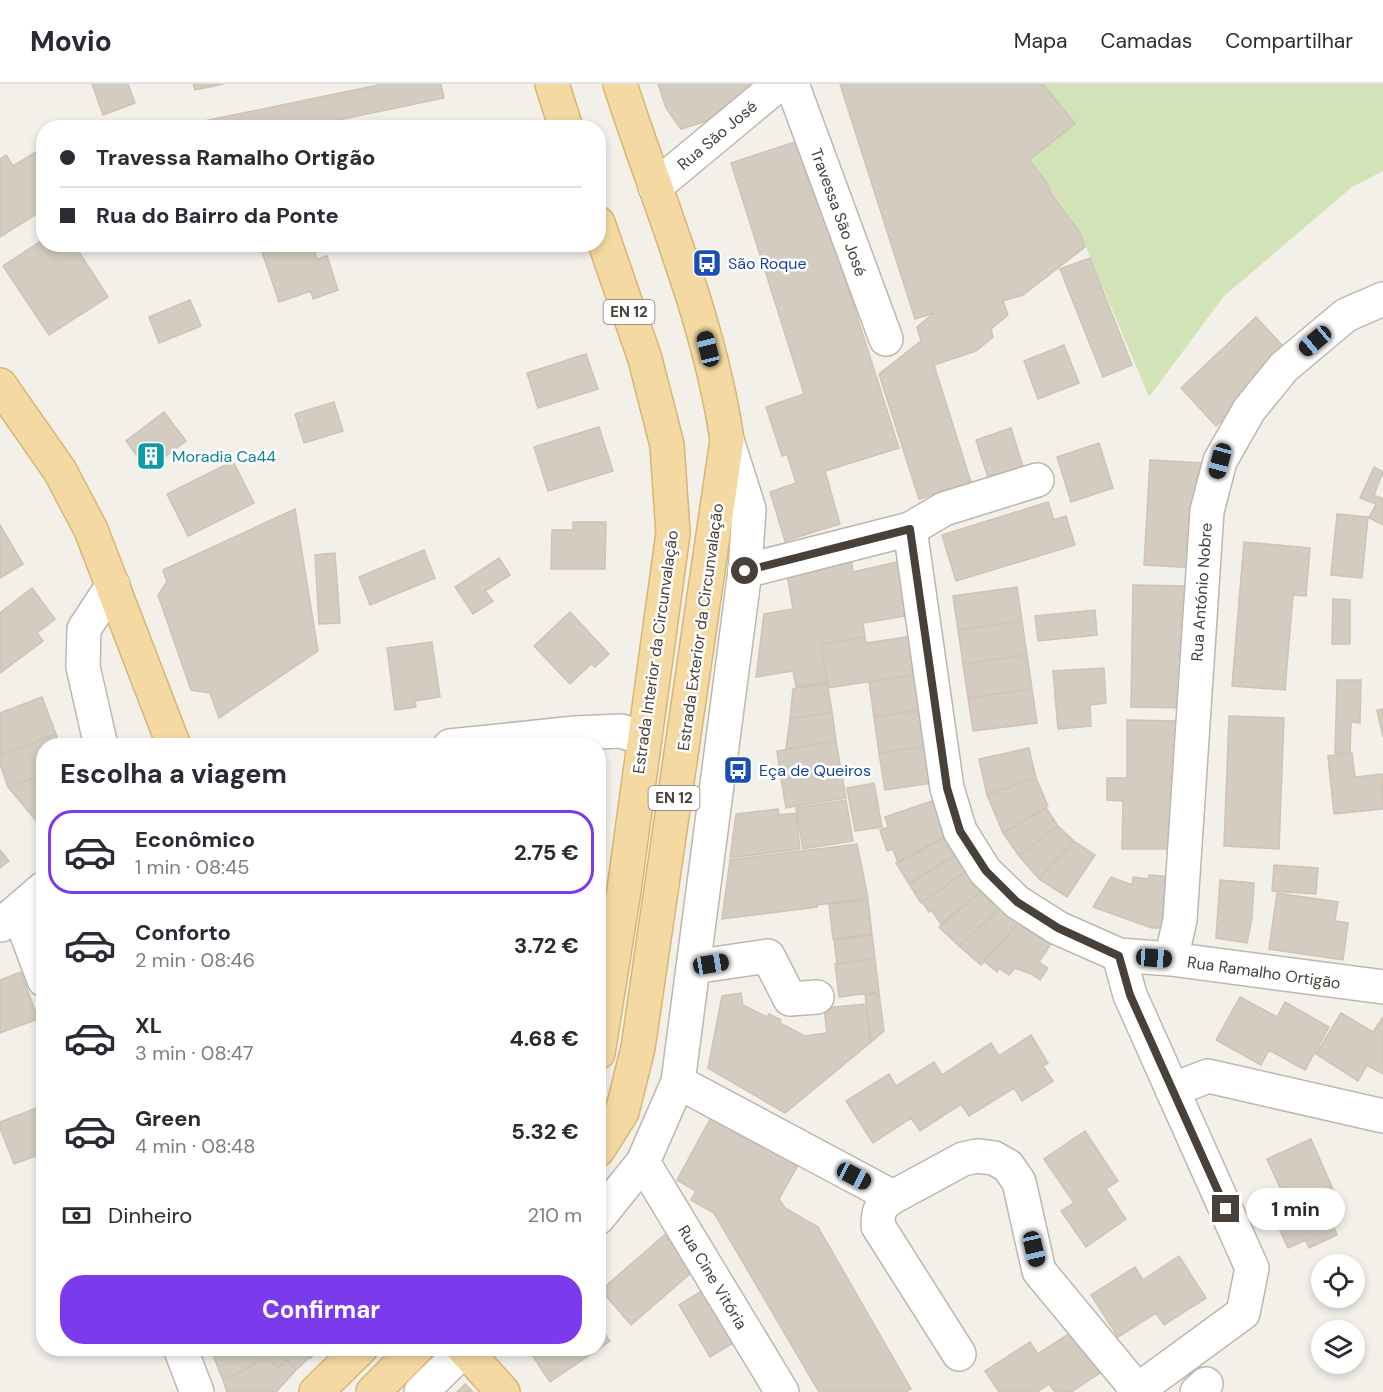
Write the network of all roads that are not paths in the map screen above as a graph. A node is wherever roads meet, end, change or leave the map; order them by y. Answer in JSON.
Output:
{"nodes":[{"id":1,"x":552,"y":84,"type":"edge"},
{"id":2,"x":596,"y":84,"type":"edge"},
{"id":3,"x":779,"y":84,"type":"edge"},
{"id":4,"x":792,"y":84,"type":"edge"},
{"id":5,"x":624,"y":97,"type":"edge"},
{"id":6,"x":563,"y":120,"type":"edge"},
{"id":7,"x":655,"y":187,"type":"junction"},
{"id":8,"x":606,"y":246,"type":"edge"},
{"id":9,"x":1383,"y":299,"type":"edge"},
{"id":10,"x":886,"y":339,"type":"dead end"},
{"id":11,"x":0,"y":385,"type":"edge"},
{"id":12,"x":728,"y":440,"type":"junction"},
{"id":13,"x":1037,"y":480,"type":"dead end"},
{"id":14,"x":910,"y":529,"type":"junction"},
{"id":15,"x":745,"y":571,"type":"junction"},
{"id":16,"x":113,"y":585,"type":"junction"},
{"id":17,"x":99,"y":738,"type":"edge"},
{"id":18,"x":171,"y":738,"type":"edge"},
{"id":19,"x":527,"y":738,"type":"edge"},
{"id":20,"x":643,"y":738,"type":"junction"},
{"id":21,"x":36,"y":895,"type":"edge"},
{"id":22,"x":9,"y":919,"type":"edge"},
{"id":23,"x":1119,"y":956,"type":"junction"},
{"id":24,"x":1171,"y":959,"type":"junction"},
{"id":25,"x":36,"y":966,"type":"edge"},
{"id":26,"x":693,"y":967,"type":"junction"},
{"id":27,"x":1383,"y":987,"type":"edge"},
{"id":28,"x":817,"y":997,"type":"dead end"},
{"id":29,"x":606,"y":1003,"type":"edge"},
{"id":30,"x":678,"y":1082,"type":"junction"},
{"id":31,"x":1172,"y":1090,"type":"junction"},
{"id":32,"x":1383,"y":1116,"type":"edge"},
{"id":33,"x":606,"y":1137,"type":"edge"},
{"id":34,"x":643,"y":1162,"type":"junction"},
{"id":35,"x":893,"y":1197,"type":"junction"},
{"id":36,"x":606,"y":1208,"type":"edge"},
{"id":37,"x":959,"y":1354,"type":"dead end"},
{"id":38,"x":183,"y":1356,"type":"edge"},
{"id":39,"x":353,"y":1356,"type":"edge"},
{"id":40,"x":409,"y":1356,"type":"edge"},
{"id":41,"x":457,"y":1356,"type":"edge"},
{"id":42,"x":470,"y":1356,"type":"edge"},
{"id":43,"x":196,"y":1392,"type":"edge"},
{"id":44,"x":316,"y":1392,"type":"edge"},
{"id":45,"x":373,"y":1392,"type":"edge"},
{"id":46,"x":421,"y":1392,"type":"edge"},
{"id":47,"x":503,"y":1392,"type":"edge"},
{"id":48,"x":782,"y":1392,"type":"edge"},
{"id":49,"x":1137,"y":1392,"type":"edge"}],
"edges":[{"from":1,"to":6,"type":"main road"},
{"from":2,"to":5,"type":"main road"},
{"from":3,"to":7,"type":"street","name":"Rua São José"},
{"from":4,"to":10,"type":"street","name":"Travessa São José"},
{"from":5,"to":7,"type":"main road","name":"Estrada Exterior da Circunvalação","number":"EN 12"},
{"from":7,"to":12,"type":"main road","name":"Estrada Exterior da Circunvalação","number":"EN 12"},
{"from":8,"to":20,"type":"main road","name":"Estrada Interior da Circunvalação","number":"EN 12"},
{"from":9,"to":24,"type":"street","name":"Rua António Nobre"},
{"from":11,"to":16,"type":"main road"},
{"from":12,"to":15,"type":"street"},
{"from":12,"to":33,"type":"main road","name":"Estrada Exterior da Circunvalação","number":"EN 12"},
{"from":13,"to":14,"type":"street"},
{"from":14,"to":15,"type":"street"},
{"from":14,"to":23,"type":"street","name":"Rua Ramalho Ortigão"},
{"from":15,"to":26,"type":"street"},
{"from":16,"to":17,"type":"street"},
{"from":16,"to":18,"type":"main road"},
{"from":19,"to":20,"type":"street"},
{"from":20,"to":29,"type":"main road","name":"Estrada Interior da Circunvalação","number":"EN 12"},
{"from":21,"to":22,"type":"street"},
{"from":22,"to":25,"type":"street"},
{"from":23,"to":24,"type":"street","name":"Rua Ramalho Ortigão"},
{"from":23,"to":31,"type":"street"},
{"from":24,"to":27,"type":"street","name":"Rua Ramalho Ortigão"},
{"from":26,"to":28,"type":"street"},
{"from":26,"to":30,"type":"street"},
{"from":30,"to":34,"type":"street"},
{"from":30,"to":35,"type":"street"},
{"from":31,"to":32,"type":"street"},
{"from":31,"to":49,"type":"street"},
{"from":34,"to":36,"type":"street"},
{"from":34,"to":48,"type":"street","name":"Rua Cine Vitória"},
{"from":35,"to":37,"type":"street"},
{"from":35,"to":49,"type":"street"},
{"from":38,"to":43,"type":"street"},
{"from":39,"to":44,"type":"main road"},
{"from":40,"to":45,"type":"main road"},
{"from":41,"to":46,"type":"street"},
{"from":42,"to":47,"type":"main road"}]}
